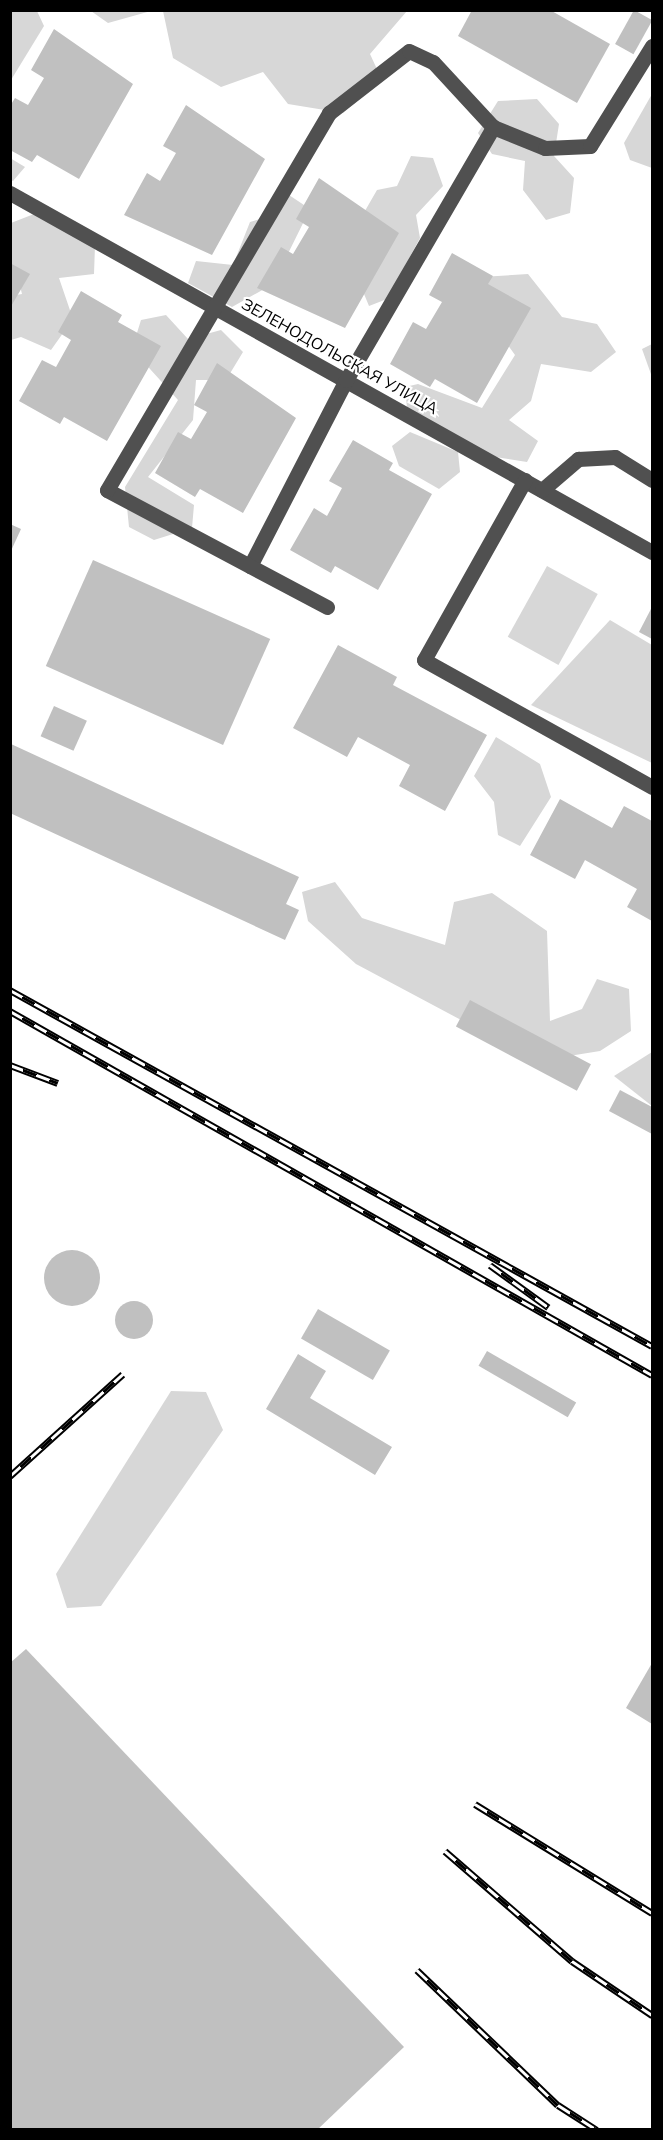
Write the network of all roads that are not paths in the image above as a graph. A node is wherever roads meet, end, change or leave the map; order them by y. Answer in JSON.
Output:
{"nodes":[{"id":1,"x":652,"y":46,"type":"edge"},
{"id":2,"x":494,"y":127,"type":"junction"},
{"id":3,"x":10,"y":193,"type":"edge"},
{"id":4,"x":214,"y":306,"type":"junction"},
{"id":5,"x":346,"y":380,"type":"junction"},
{"id":6,"x":525,"y":480,"type":"junction"},
{"id":7,"x":652,"y":480,"type":"edge"},
{"id":8,"x":542,"y":490,"type":"junction"},
{"id":9,"x":651,"y":547,"type":"edge"},
{"id":10,"x":250,"y":566,"type":"junction"},
{"id":11,"x":327,"y":607,"type":"dead end"},
{"id":12,"x":652,"y":787,"type":"edge"}],
"edges":[{"from":1,"to":2,"type":"street"},
{"from":2,"to":4,"type":"street"},
{"from":2,"to":5,"type":"street"},
{"from":3,"to":4,"type":"street","name":"ЗЕЛЕНОДОЛЬСКАЯ УЛИЦА"},
{"from":4,"to":5,"type":"street","name":"ЗЕЛЕНОДОЛЬСКАЯ УЛИЦА"},
{"from":4,"to":10,"type":"street"},
{"from":5,"to":6,"type":"street","name":"ЗЕЛЕНОДОЛЬСКАЯ УЛИЦА"},
{"from":5,"to":10,"type":"street"},
{"from":6,"to":8,"type":"street","name":"ЗЕЛЕНОДОЛЬСКАЯ УЛИЦА"},
{"from":6,"to":12,"type":"street"},
{"from":7,"to":8,"type":"street"},
{"from":8,"to":9,"type":"street","name":"ЗЕЛЕНОДОЛЬСКАЯ УЛИЦА"},
{"from":10,"to":11,"type":"street"}]}
